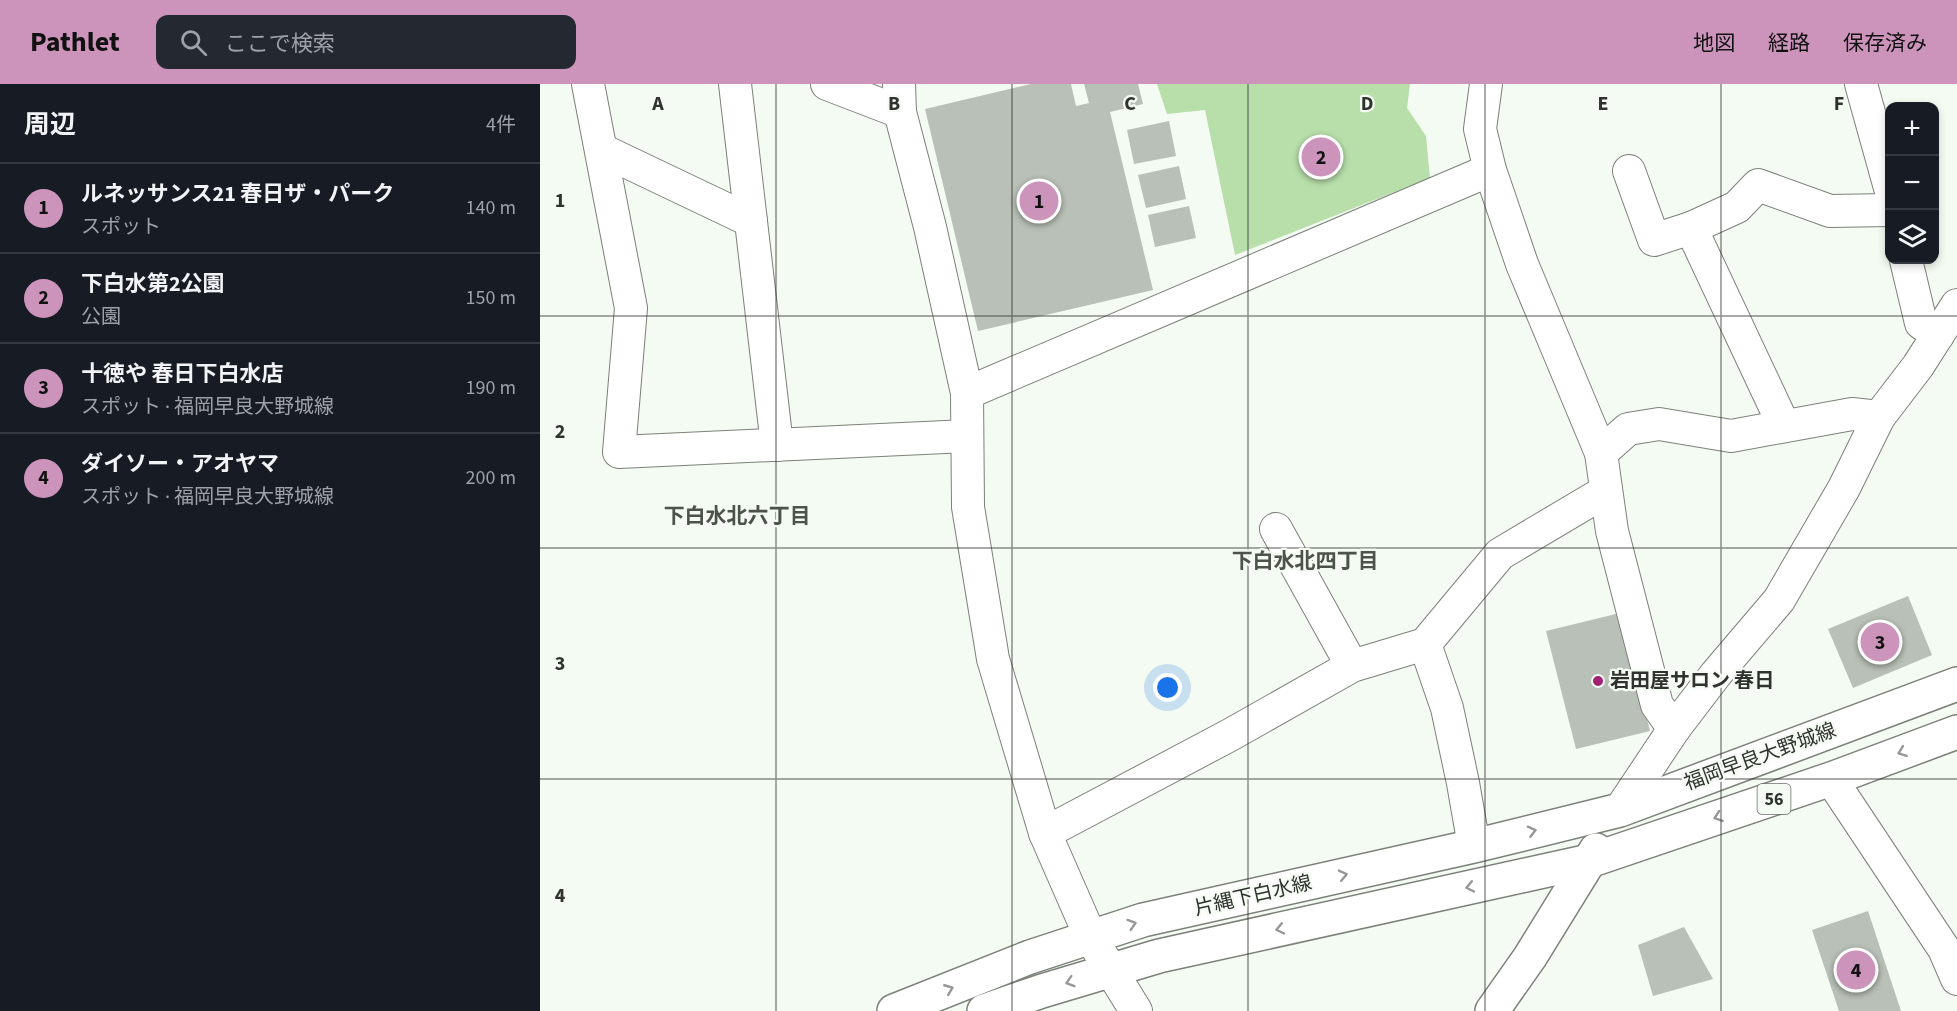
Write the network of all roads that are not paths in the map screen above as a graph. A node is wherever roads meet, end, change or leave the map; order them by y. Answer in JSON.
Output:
{"nodes":[{"id":1,"x":588,"y":84,"type":"edge"},
{"id":2,"x":735,"y":84,"type":"edge"},
{"id":3,"x":827,"y":84,"type":"edge"},
{"id":4,"x":1486,"y":84,"type":"edge"},
{"id":5,"x":1861,"y":84,"type":"edge"},
{"id":6,"x":900,"y":98,"type":"edge"},
{"id":7,"x":602,"y":150,"type":"junction"},
{"id":8,"x":1490,"y":170,"type":"junction"},
{"id":9,"x":1885,"y":170,"type":"edge"},
{"id":10,"x":1629,"y":171,"type":"dead end"},
{"id":11,"x":1885,"y":210,"type":"edge"},
{"id":12,"x":751,"y":221,"type":"junction"},
{"id":13,"x":1691,"y":228,"type":"junction"},
{"id":14,"x":1907,"y":264,"type":"edge"},
{"id":15,"x":1957,"y":305,"type":"edge"},
{"id":16,"x":1938,"y":335,"type":"junction"},
{"id":17,"x":967,"y":393,"type":"junction"},
{"id":18,"x":1879,"y":417,"type":"junction"},
{"id":19,"x":1784,"y":426,"type":"junction"},
{"id":20,"x":967,"y":436,"type":"junction"},
{"id":21,"x":777,"y":445,"type":"junction"},
{"id":22,"x":1601,"y":453,"type":"junction"},
{"id":23,"x":1606,"y":491,"type":"junction"},
{"id":24,"x":1275,"y":529,"type":"dead end"},
{"id":25,"x":1425,"y":644,"type":"junction"},
{"id":26,"x":1352,"y":666,"type":"junction"},
{"id":27,"x":1957,"y":684,"type":"edge"},
{"id":28,"x":1674,"y":729,"type":"junction"},
{"id":29,"x":1957,"y":732,"type":"edge"},
{"id":30,"x":1831,"y":779,"type":"junction"},
{"id":31,"x":1620,"y":810,"type":"junction"},
{"id":32,"x":1045,"y":833,"type":"junction"},
{"id":33,"x":1474,"y":846,"type":"junction"},
{"id":34,"x":1589,"y":861,"type":"junction"},
{"id":35,"x":1090,"y":938,"type":"junction"},
{"id":36,"x":1110,"y":971,"type":"junction"},
{"id":37,"x":1957,"y":979,"type":"edge"},
{"id":38,"x":894,"y":1011,"type":"edge"},
{"id":39,"x":984,"y":1011,"type":"edge"},
{"id":40,"x":1136,"y":1011,"type":"edge"},
{"id":41,"x":1492,"y":1011,"type":"edge"}],
"edges":[{"from":1,"to":7,"type":"street"},
{"from":2,"to":12,"type":"street"},
{"from":3,"to":6,"type":"street"},
{"from":4,"to":8,"type":"street"},
{"from":5,"to":9,"type":"street"},
{"from":6,"to":17,"type":"street"},
{"from":7,"to":12,"type":"street"},
{"from":7,"to":21,"type":"street"},
{"from":8,"to":17,"type":"street"},
{"from":8,"to":22,"type":"street"},
{"from":10,"to":13,"type":"street"},
{"from":11,"to":13,"type":"street"},
{"from":12,"to":21,"type":"street"},
{"from":13,"to":19,"type":"street"},
{"from":14,"to":16,"type":"street"},
{"from":15,"to":16,"type":"street"},
{"from":16,"to":18,"type":"street"},
{"from":17,"to":20,"type":"street"},
{"from":18,"to":19,"type":"street"},
{"from":18,"to":28,"type":"street"},
{"from":19,"to":22,"type":"street"},
{"from":20,"to":21,"type":"street"},
{"from":20,"to":32,"type":"street"},
{"from":22,"to":23,"type":"street"},
{"from":23,"to":25,"type":"street"},
{"from":23,"to":28,"type":"street"},
{"from":24,"to":26,"type":"street"},
{"from":25,"to":26,"type":"street"},
{"from":25,"to":33,"type":"street"},
{"from":26,"to":32,"type":"street"},
{"from":27,"to":31,"type":"main road","name":"福岡早良大野城線","number":"56"},
{"from":28,"to":31,"type":"street"},
{"from":29,"to":30,"type":"main road","number":"56","one_way":true},
{"from":30,"to":34,"type":"main road","number":"56","one_way":true},
{"from":30,"to":37,"type":"street"},
{"from":33,"to":31,"type":"main road","name":"片縄下白水線","one_way":true},
{"from":31,"to":34,"type":"main road"},
{"from":32,"to":35,"type":"street"},
{"from":35,"to":33,"type":"main road","name":"片縄下白水線","one_way":true},
{"from":34,"to":36,"type":"main road","name":"片縄下白水線","one_way":true},
{"from":34,"to":41,"type":"main road"},
{"from":35,"to":36,"type":"street"},
{"from":38,"to":35,"type":"main road","name":"片縄下白水線","one_way":true},
{"from":36,"to":39,"type":"main road","name":"片縄下白水線","one_way":true},
{"from":36,"to":40,"type":"street"}]}
